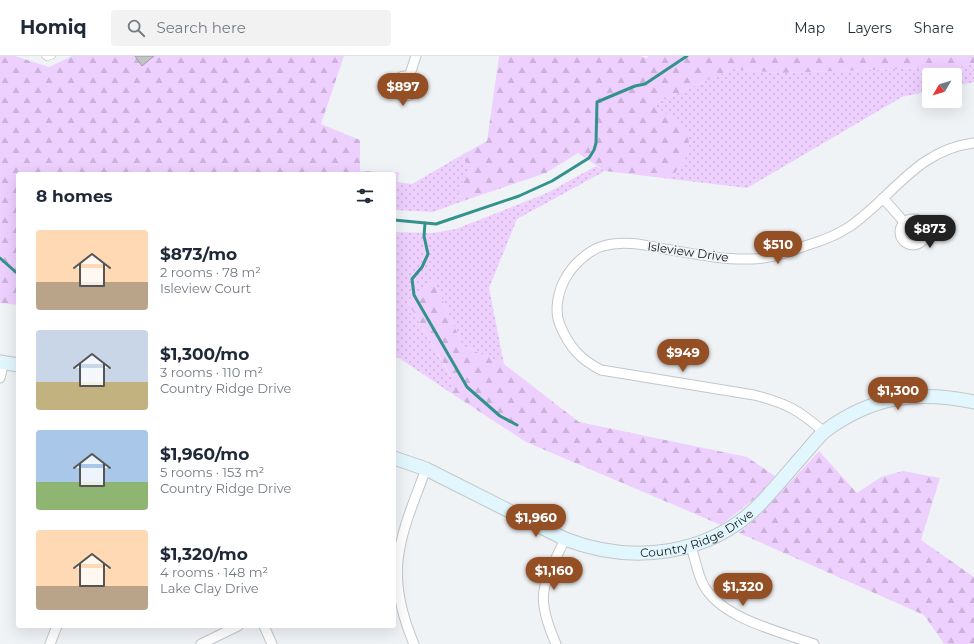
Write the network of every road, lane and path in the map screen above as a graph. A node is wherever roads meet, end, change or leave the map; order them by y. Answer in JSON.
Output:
{"nodes":[{"id":1,"x":44,"y":56,"type":"edge"},
{"id":2,"x":53,"y":56,"type":"edge"},
{"id":3,"x":416,"y":56,"type":"edge"},
{"id":4,"x":409,"y":77,"type":"dead end"},
{"id":5,"x":974,"y":143,"type":"edge"},
{"id":6,"x":883,"y":198,"type":"junction"},
{"id":7,"x":904,"y":222,"type":"dead end"},
{"id":8,"x":2,"y":362,"type":"edge"},
{"id":9,"x":16,"y":365,"type":"edge"},
{"id":10,"x":0,"y":378,"type":"edge"},
{"id":11,"x":974,"y":402,"type":"edge"},
{"id":12,"x":824,"y":432,"type":"junction"},
{"id":13,"x":396,"y":459,"type":"edge"},
{"id":14,"x":426,"y":469,"type":"junction"},
{"id":15,"x":565,"y":539,"type":"junction"},
{"id":16,"x":691,"y":547,"type":"junction"},
{"id":17,"x":55,"y":628,"type":"edge"},
{"id":18,"x":234,"y":628,"type":"edge"},
{"id":19,"x":265,"y":628,"type":"edge"},
{"id":20,"x":50,"y":644,"type":"edge"},
{"id":21,"x":201,"y":644,"type":"edge"},
{"id":22,"x":272,"y":644,"type":"edge"},
{"id":23,"x":414,"y":644,"type":"edge"},
{"id":24,"x":556,"y":644,"type":"edge"},
{"id":25,"x":814,"y":644,"type":"edge"}],
"edges":[{"from":1,"to":2,"type":"lane"},
{"from":3,"to":4,"type":"street"},
{"from":5,"to":6,"type":"street","name":"Isleview Drive"},
{"from":6,"to":7,"type":"street"},
{"from":6,"to":12,"type":"street","name":"Isleview Drive"},
{"from":8,"to":9,"type":"street"},
{"from":8,"to":10,"type":"street"},
{"from":11,"to":12,"type":"street","name":"Country Ridge Drive"},
{"from":12,"to":16,"type":"street","name":"Country Ridge Drive"},
{"from":13,"to":14,"type":"street","name":"Country Ridge Drive"},
{"from":14,"to":15,"type":"street","name":"Country Ridge Drive"},
{"from":14,"to":23,"type":"street"},
{"from":15,"to":16,"type":"street","name":"Country Ridge Drive"},
{"from":15,"to":24,"type":"street"},
{"from":16,"to":25,"type":"street"},
{"from":17,"to":20,"type":"street"},
{"from":18,"to":21,"type":"street"},
{"from":19,"to":22,"type":"street"}]}
